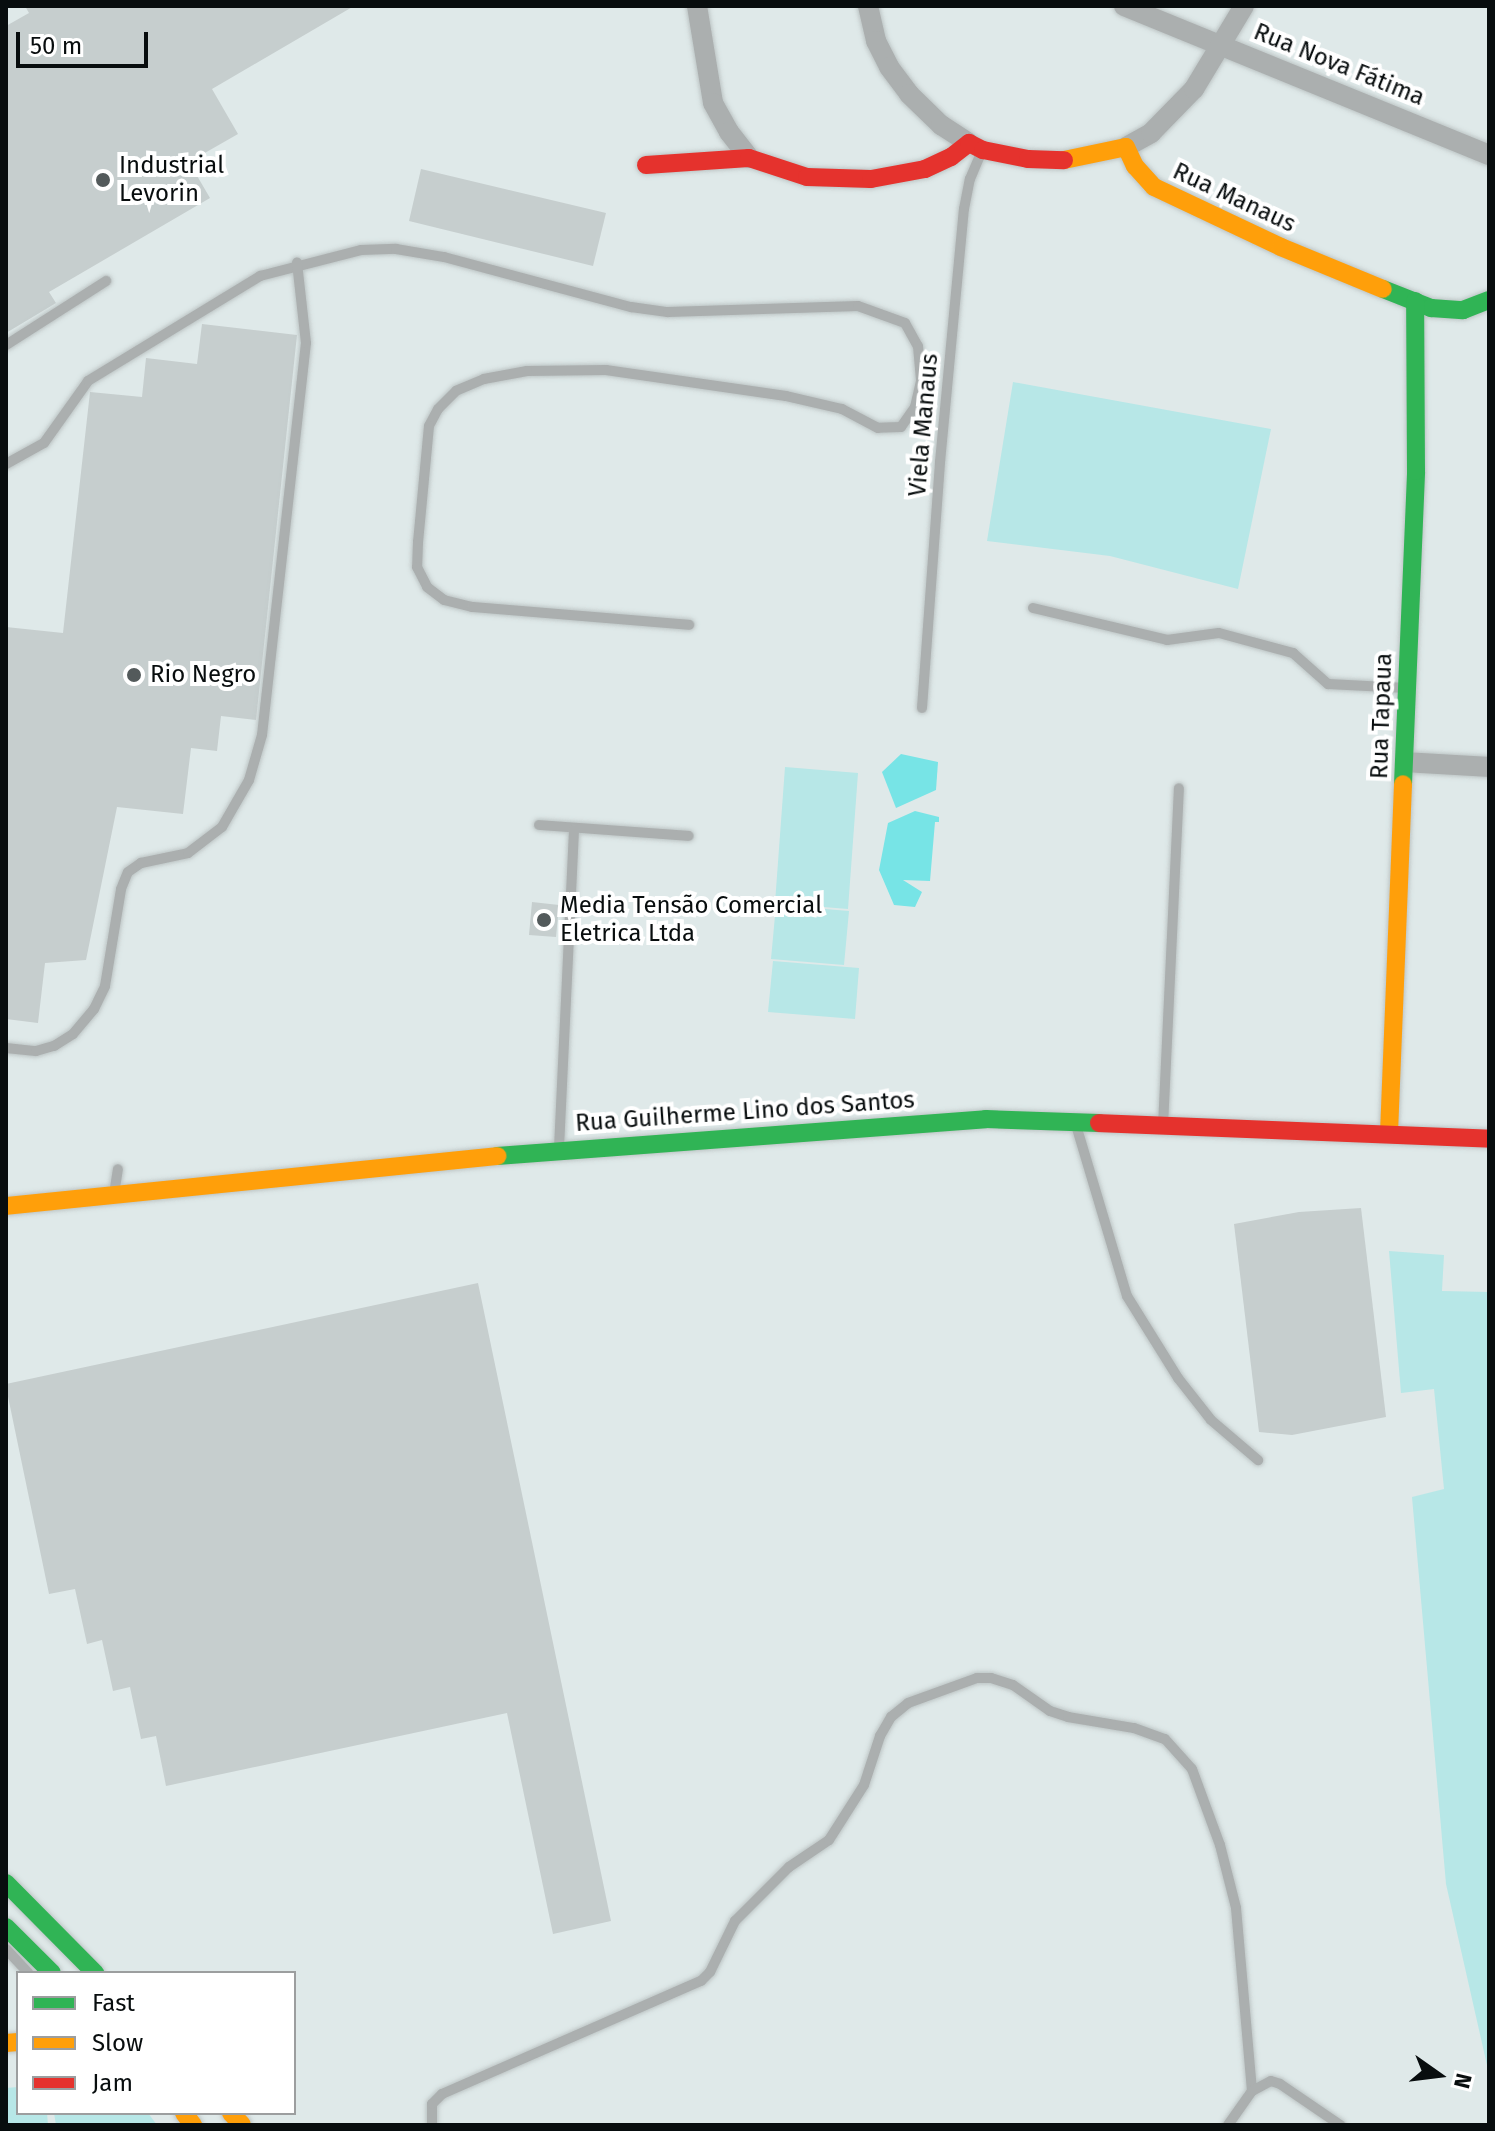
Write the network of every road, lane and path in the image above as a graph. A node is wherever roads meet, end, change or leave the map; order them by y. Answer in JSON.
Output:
{"nodes":[{"id":1,"x":697,"y":6,"type":"edge"},
{"id":2,"x":868,"y":6,"type":"edge"},
{"id":3,"x":1124,"y":6,"type":"edge"},
{"id":4,"x":1244,"y":6,"type":"edge"},
{"id":5,"x":1223,"y":46,"type":"junction"},
{"id":6,"x":976,"y":147,"type":"junction"},
{"id":7,"x":1126,"y":147,"type":"junction"},
{"id":8,"x":1489,"y":155,"type":"edge"},
{"id":9,"x":749,"y":158,"type":"junction"},
{"id":10,"x":646,"y":165,"type":"dead end"},
{"id":11,"x":297,"y":263,"type":"junction"},
{"id":12,"x":106,"y":281,"type":"dead end"},
{"id":13,"x":1489,"y":300,"type":"edge"},
{"id":14,"x":1415,"y":301,"type":"junction"},
{"id":15,"x":6,"y":345,"type":"edge"},
{"id":16,"x":6,"y":464,"type":"edge"},
{"id":17,"x":1033,"y":608,"type":"dead end"},
{"id":18,"x":689,"y":625,"type":"dead end"},
{"id":19,"x":1408,"y":688,"type":"junction"},
{"id":20,"x":922,"y":708,"type":"dead end"},
{"id":21,"x":1405,"y":762,"type":"junction"},
{"id":22,"x":1489,"y":767,"type":"edge"},
{"id":23,"x":1179,"y":788,"type":"dead end"},
{"id":24,"x":539,"y":825,"type":"dead end"},
{"id":25,"x":574,"y":829,"type":"junction"},
{"id":26,"x":689,"y":836,"type":"dead end"},
{"id":27,"x":6,"y":1048,"type":"edge"},
{"id":28,"x":1076,"y":1123,"type":"junction"},
{"id":29,"x":1163,"y":1126,"type":"junction"},
{"id":30,"x":1389,"y":1133,"type":"junction"},
{"id":31,"x":1489,"y":1139,"type":"edge"},
{"id":32,"x":559,"y":1150,"type":"junction"},
{"id":33,"x":118,"y":1169,"type":"dead end"},
{"id":34,"x":114,"y":1195,"type":"junction"},
{"id":35,"x":6,"y":1206,"type":"edge"},
{"id":36,"x":1258,"y":1460,"type":"dead end"},
{"id":37,"x":6,"y":1883,"type":"edge"},
{"id":38,"x":6,"y":1927,"type":"edge"},
{"id":39,"x":6,"y":1949,"type":"edge"},
{"id":40,"x":89,"y":1970,"type":"edge"},
{"id":41,"x":26,"y":1971,"type":"edge"},
{"id":42,"x":50,"y":1971,"type":"edge"},
{"id":43,"x":1252,"y":2091,"type":"junction"},
{"id":44,"x":432,"y":2125,"type":"edge"},
{"id":45,"x":1228,"y":2125,"type":"edge"},
{"id":46,"x":1340,"y":2125,"type":"edge"}],
"edges":[{"from":1,"to":9,"type":"street"},
{"from":2,"to":6,"type":"street"},
{"from":3,"to":5,"type":"street","name":"Rua Nova Fátima"},
{"from":4,"to":5,"type":"street"},
{"from":5,"to":7,"type":"street"},
{"from":5,"to":8,"type":"street","name":"Rua Nova Fátima"},
{"from":6,"to":7,"type":"street"},
{"from":6,"to":9,"type":"street"},
{"from":6,"to":20,"type":"lane","name":"Viela Manaus"},
{"from":7,"to":14,"type":"street","name":"Rua Manaus"},
{"from":9,"to":10,"type":"street"},
{"from":11,"to":16,"type":"lane"},
{"from":11,"to":18,"type":"lane"},
{"from":11,"to":27,"type":"lane"},
{"from":12,"to":15,"type":"lane"},
{"from":13,"to":14,"type":"street","name":"Rua Manaus"},
{"from":14,"to":19,"type":"street","name":"Rua Tapaua"},
{"from":17,"to":19,"type":"lane"},
{"from":19,"to":21,"type":"street","name":"Rua Tapaua"},
{"from":21,"to":22,"type":"street"},
{"from":21,"to":30,"type":"street","name":"Rua Tapaua"},
{"from":23,"to":29,"type":"lane"},
{"from":24,"to":25,"type":"lane"},
{"from":25,"to":26,"type":"lane"},
{"from":25,"to":32,"type":"lane"},
{"from":28,"to":29,"type":"street","name":"Rua Guilherme Lino dos Santos"},
{"from":28,"to":32,"type":"street","name":"Rua Guilherme Lino dos Santos"},
{"from":28,"to":36,"type":"lane"},
{"from":29,"to":30,"type":"street","name":"Rua Guilherme Lino dos Santos"},
{"from":30,"to":31,"type":"street","name":"Rua Guilherme Lino dos Santos"},
{"from":32,"to":34,"type":"street","name":"Rua Guilherme Lino dos Santos"},
{"from":33,"to":34,"type":"lane"},
{"from":34,"to":35,"type":"street","name":"Rua Guilherme Lino dos Santos"},
{"from":37,"to":40,"type":"street"},
{"from":38,"to":42,"type":"street"},
{"from":39,"to":41,"type":"lane"},
{"from":43,"to":44,"type":"lane"},
{"from":43,"to":45,"type":"lane"},
{"from":43,"to":46,"type":"lane"}]}
